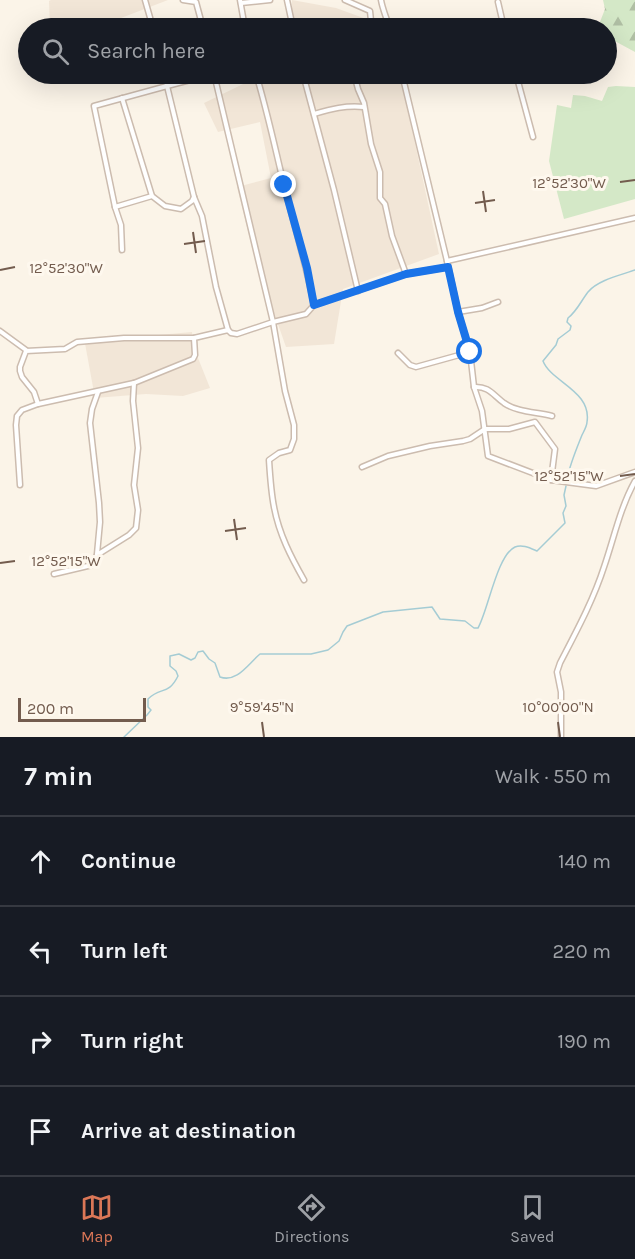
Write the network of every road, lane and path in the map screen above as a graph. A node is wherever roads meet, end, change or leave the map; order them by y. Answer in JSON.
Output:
{"nodes":[{"id":1,"x":146,"y":0,"type":"edge"},
{"id":2,"x":183,"y":0,"type":"edge"},
{"id":3,"x":270,"y":0,"type":"edge"},
{"id":4,"x":287,"y":0,"type":"edge"},
{"id":5,"x":345,"y":0,"type":"edge"},
{"id":6,"x":381,"y":0,"type":"edge"},
{"id":7,"x":240,"y":2,"type":"edge"},
{"id":8,"x":498,"y":2,"type":"dead end"},
{"id":9,"x":150,"y":18,"type":"edge"},
{"id":10,"x":200,"y":18,"type":"edge"},
{"id":11,"x":243,"y":18,"type":"edge"},
{"id":12,"x":291,"y":18,"type":"edge"},
{"id":13,"x":371,"y":18,"type":"edge"},
{"id":14,"x":388,"y":18,"type":"edge"},
{"id":15,"x":502,"y":18,"type":"edge"},
{"id":16,"x":175,"y":84,"type":"edge"},
{"id":17,"x":216,"y":84,"type":"edge"},
{"id":18,"x":259,"y":84,"type":"edge"},
{"id":19,"x":306,"y":84,"type":"edge"},
{"id":20,"x":357,"y":84,"type":"edge"},
{"id":21,"x":404,"y":84,"type":"edge"},
{"id":22,"x":519,"y":84,"type":"edge"},
{"id":23,"x":167,"y":86,"type":"junction"},
{"id":24,"x":122,"y":98,"type":"junction"},
{"id":25,"x":364,"y":107,"type":"junction"},
{"id":26,"x":314,"y":114,"type":"junction"},
{"id":27,"x":532,"y":137,"type":"dead end"},
{"id":28,"x":152,"y":196,"type":"junction"},
{"id":29,"x":194,"y":197,"type":"junction"},
{"id":30,"x":115,"y":207,"type":"junction"},
{"id":31,"x":635,"y":218,"type":"edge"},
{"id":32,"x":122,"y":250,"type":"dead end"},
{"id":33,"x":447,"y":261,"type":"junction"},
{"id":34,"x":448,"y":267,"type":"junction"},
{"id":35,"x":406,"y":274,"type":"junction"},
{"id":36,"x":358,"y":291,"type":"junction"},
{"id":37,"x":498,"y":302,"type":"dead end"},
{"id":38,"x":314,"y":305,"type":"junction"},
{"id":39,"x":458,"y":312,"type":"junction"},
{"id":40,"x":273,"y":322,"type":"junction"},
{"id":41,"x":228,"y":330,"type":"junction"},
{"id":42,"x":0,"y":331,"type":"edge"},
{"id":43,"x":195,"y":338,"type":"junction"},
{"id":44,"x":26,"y":351,"type":"junction"},
{"id":45,"x":470,"y":352,"type":"junction"},
{"id":46,"x":398,"y":353,"type":"dead end"},
{"id":47,"x":134,"y":383,"type":"junction"},
{"id":48,"x":474,"y":387,"type":"junction"},
{"id":49,"x":99,"y":392,"type":"junction"},
{"id":50,"x":38,"y":404,"type":"junction"},
{"id":51,"x":552,"y":416,"type":"dead end"},
{"id":52,"x":485,"y":429,"type":"junction"},
{"id":53,"x":362,"y":467,"type":"dead end"},
{"id":54,"x":635,"y":472,"type":"edge"},
{"id":55,"x":551,"y":480,"type":"junction"},
{"id":56,"x":635,"y":481,"type":"edge"},
{"id":57,"x":20,"y":484,"type":"dead end"},
{"id":58,"x":97,"y":555,"type":"junction"},
{"id":59,"x":54,"y":574,"type":"dead end"},
{"id":60,"x":304,"y":580,"type":"dead end"},
{"id":61,"x":561,"y":737,"type":"edge"}],
"edges":[{"from":1,"to":9,"type":"street"},
{"from":2,"to":10,"type":"street"},
{"from":3,"to":7,"type":"street"},
{"from":4,"to":12,"type":"street"},
{"from":5,"to":13,"type":"street"},
{"from":6,"to":14,"type":"street"},
{"from":7,"to":11,"type":"street"},
{"from":8,"to":15,"type":"street"},
{"from":16,"to":23,"type":"street"},
{"from":17,"to":40,"type":"street"},
{"from":18,"to":38,"type":"street"},
{"from":19,"to":26,"type":"street"},
{"from":20,"to":25,"type":"street"},
{"from":21,"to":33,"type":"street"},
{"from":22,"to":27,"type":"street"},
{"from":23,"to":24,"type":"street"},
{"from":23,"to":29,"type":"street"},
{"from":24,"to":28,"type":"street"},
{"from":24,"to":30,"type":"street"},
{"from":25,"to":26,"type":"street"},
{"from":25,"to":35,"type":"street"},
{"from":26,"to":36,"type":"street"},
{"from":28,"to":29,"type":"street"},
{"from":28,"to":30,"type":"street"},
{"from":29,"to":41,"type":"street"},
{"from":30,"to":32,"type":"street"},
{"from":31,"to":33,"type":"street"},
{"from":33,"to":34,"type":"street"},
{"from":34,"to":35,"type":"street"},
{"from":34,"to":39,"type":"street"},
{"from":35,"to":36,"type":"street"},
{"from":36,"to":38,"type":"street"},
{"from":37,"to":39,"type":"street"},
{"from":38,"to":40,"type":"street"},
{"from":39,"to":45,"type":"street"},
{"from":40,"to":41,"type":"street"},
{"from":40,"to":60,"type":"street"},
{"from":41,"to":43,"type":"street"},
{"from":42,"to":44,"type":"street"},
{"from":43,"to":44,"type":"street"},
{"from":43,"to":47,"type":"street"},
{"from":44,"to":50,"type":"street"},
{"from":45,"to":46,"type":"street"},
{"from":45,"to":48,"type":"street"},
{"from":47,"to":49,"type":"street"},
{"from":47,"to":58,"type":"street"},
{"from":48,"to":51,"type":"street"},
{"from":48,"to":52,"type":"street"},
{"from":49,"to":50,"type":"street"},
{"from":49,"to":58,"type":"street"},
{"from":50,"to":57,"type":"street"},
{"from":52,"to":53,"type":"street"},
{"from":52,"to":55,"type":"street"},
{"from":52,"to":55,"type":"street"},
{"from":54,"to":55,"type":"street"},
{"from":56,"to":61,"type":"street"},
{"from":58,"to":59,"type":"street"}]}
